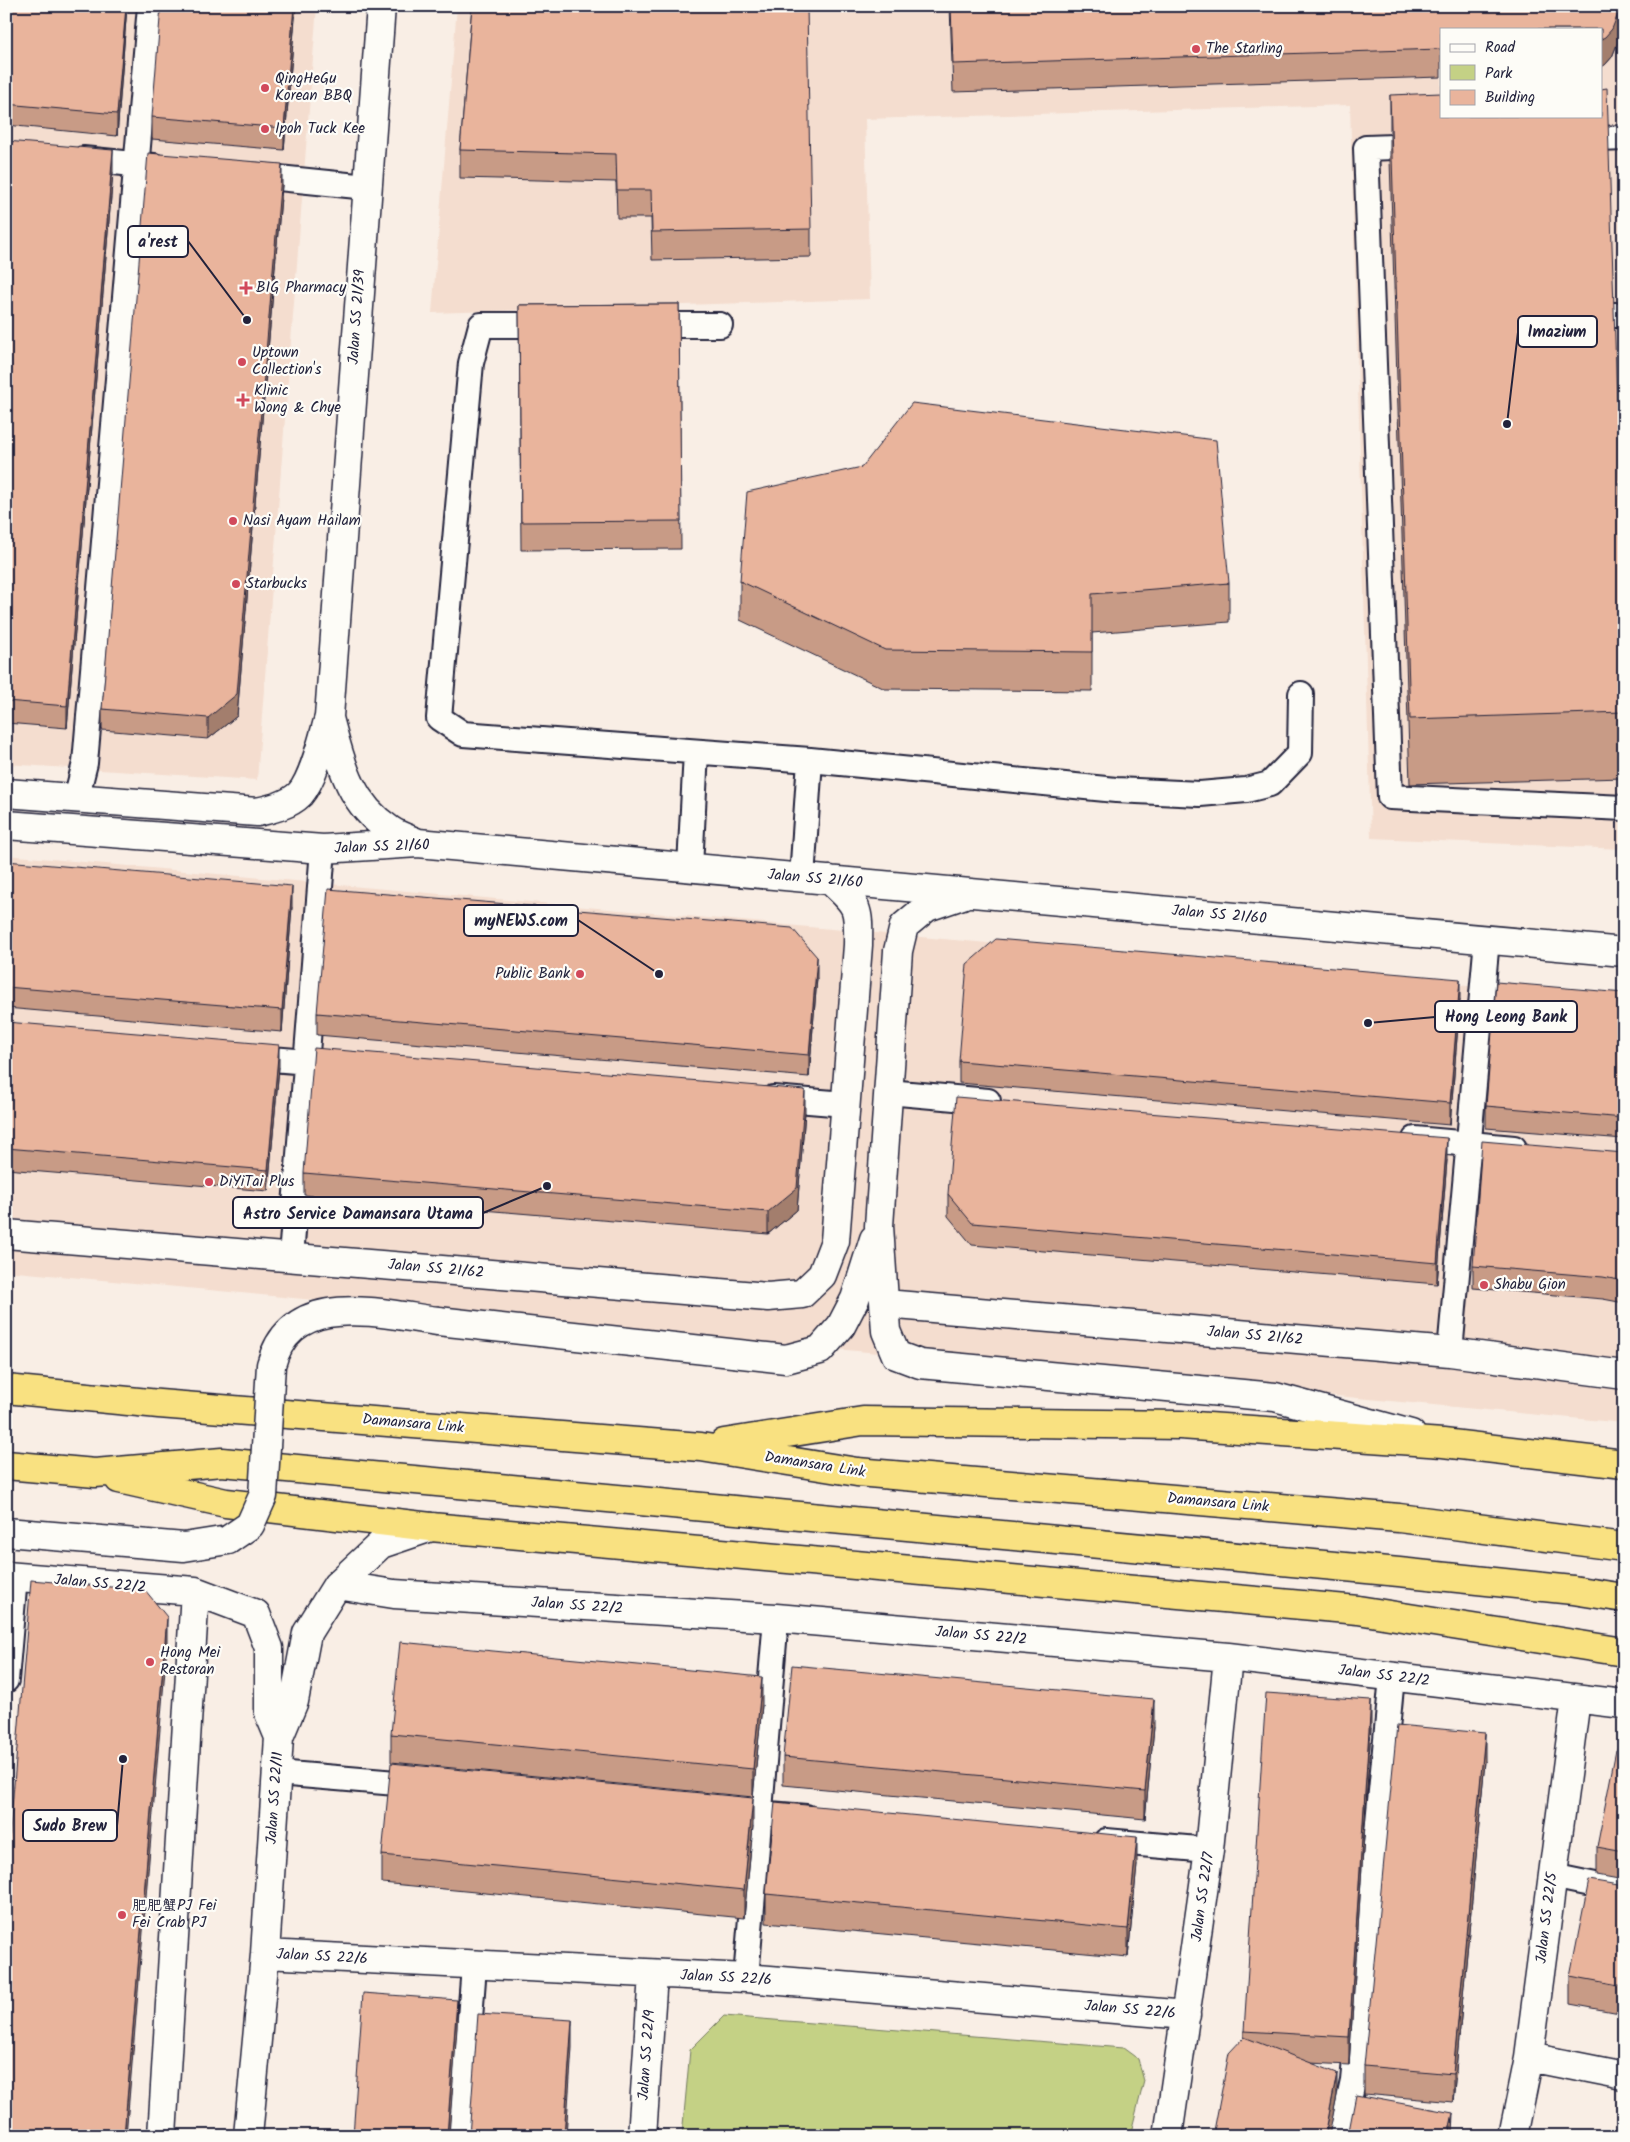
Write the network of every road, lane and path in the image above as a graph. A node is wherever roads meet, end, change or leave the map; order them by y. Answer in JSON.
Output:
{"nodes":[{"id":1,"x":150,"y":6,"type":"edge"},
{"id":2,"x":381,"y":6,"type":"edge"},
{"id":3,"x":1624,"y":138,"type":"edge"},
{"id":4,"x":1554,"y":141,"type":"edge"},
{"id":5,"x":1445,"y":145,"type":"edge"},
{"id":6,"x":62,"y":157,"type":"edge"},
{"id":7,"x":137,"y":164,"type":"junction"},
{"id":8,"x":176,"y":168,"type":"edge"},
{"id":9,"x":224,"y":173,"type":"edge"},
{"id":10,"x":366,"y":187,"type":"junction"},
{"id":11,"x":1584,"y":315,"type":"edge"},
{"id":12,"x":1624,"y":315,"type":"edge"},
{"id":13,"x":571,"y":325,"type":"edge"},
{"id":14,"x":620,"y":325,"type":"edge"},
{"id":15,"x":720,"y":325,"type":"dead end"},
{"id":16,"x":1301,"y":694,"type":"dead end"},
{"id":17,"x":329,"y":717,"type":"junction"},
{"id":18,"x":696,"y":752,"type":"junction"},
{"id":19,"x":810,"y":760,"type":"junction"},
{"id":20,"x":6,"y":793,"type":"edge"},
{"id":21,"x":76,"y":799,"type":"junction"},
{"id":22,"x":1624,"y":808,"type":"edge"},
{"id":23,"x":6,"y":825,"type":"edge"},
{"id":24,"x":418,"y":843,"type":"junction"},
{"id":25,"x":323,"y":849,"type":"junction"},
{"id":26,"x":690,"y":867,"type":"junction"},
{"id":27,"x":802,"y":878,"type":"junction"},
{"id":28,"x":830,"y":880,"type":"junction"},
{"id":29,"x":970,"y":892,"type":"junction"},
{"id":30,"x":1487,"y":939,"type":"junction"},
{"id":31,"x":1624,"y":952,"type":"edge"},
{"id":32,"x":229,"y":1056,"type":"edge"},
{"id":33,"x":306,"y":1062,"type":"junction"},
{"id":34,"x":365,"y":1066,"type":"edge"},
{"id":35,"x":888,"y":1092,"type":"junction"},
{"id":36,"x":747,"y":1096,"type":"edge"},
{"id":37,"x":1006,"y":1102,"type":"edge"},
{"id":38,"x":845,"y":1104,"type":"junction"},
{"id":39,"x":1390,"y":1137,"type":"edge"},
{"id":40,"x":1469,"y":1144,"type":"junction"},
{"id":41,"x":1537,"y":1150,"type":"edge"},
{"id":42,"x":879,"y":1226,"type":"junction"},
{"id":43,"x":6,"y":1234,"type":"edge"},
{"id":44,"x":291,"y":1257,"type":"junction"},
{"id":45,"x":885,"y":1304,"type":"junction"},
{"id":46,"x":1450,"y":1352,"type":"junction"},
{"id":47,"x":1624,"y":1375,"type":"edge"},
{"id":48,"x":6,"y":1389,"type":"edge"},
{"id":49,"x":1444,"y":1443,"type":"junction"},
{"id":50,"x":701,"y":1447,"type":"junction"},
{"id":51,"x":1624,"y":1464,"type":"edge"},
{"id":52,"x":6,"y":1465,"type":"edge"},
{"id":53,"x":95,"y":1473,"type":"junction"},
{"id":54,"x":431,"y":1527,"type":"junction"},
{"id":55,"x":6,"y":1532,"type":"edge"},
{"id":56,"x":1624,"y":1547,"type":"edge"},
{"id":57,"x":10,"y":1577,"type":"edge"},
{"id":58,"x":337,"y":1585,"type":"junction"},
{"id":59,"x":194,"y":1591,"type":"junction"},
{"id":60,"x":1624,"y":1598,"type":"edge"},
{"id":61,"x":776,"y":1618,"type":"junction"},
{"id":62,"x":1624,"y":1652,"type":"edge"},
{"id":63,"x":1228,"y":1657,"type":"junction"},
{"id":64,"x":1392,"y":1677,"type":"junction"},
{"id":65,"x":6,"y":1680,"type":"edge"},
{"id":66,"x":1576,"y":1699,"type":"junction"},
{"id":67,"x":1624,"y":1704,"type":"edge"},
{"id":68,"x":279,"y":1737,"type":"junction"},
{"id":69,"x":277,"y":1773,"type":"junction"},
{"id":70,"x":442,"y":1787,"type":"edge"},
{"id":71,"x":700,"y":1808,"type":"edge"},
{"id":72,"x":760,"y":1813,"type":"junction"},
{"id":73,"x":828,"y":1818,"type":"edge"},
{"id":74,"x":1082,"y":1839,"type":"edge"},
{"id":75,"x":1209,"y":1850,"type":"junction"},
{"id":76,"x":1552,"y":1876,"type":"junction"},
{"id":77,"x":1624,"y":1891,"type":"edge"},
{"id":78,"x":265,"y":1954,"type":"junction"},
{"id":79,"x":474,"y":1966,"type":"junction"},
{"id":80,"x":653,"y":1975,"type":"junction"},
{"id":81,"x":746,"y":1978,"type":"junction"},
{"id":82,"x":1186,"y":2015,"type":"junction"},
{"id":83,"x":1528,"y":2058,"type":"junction"},
{"id":84,"x":1624,"y":2076,"type":"edge"},
{"id":85,"x":162,"y":2136,"type":"edge"},
{"id":86,"x":248,"y":2136,"type":"edge"},
{"id":87,"x":461,"y":2136,"type":"edge"},
{"id":88,"x":642,"y":2136,"type":"edge"},
{"id":89,"x":1168,"y":2136,"type":"edge"},
{"id":90,"x":1341,"y":2136,"type":"edge"},
{"id":91,"x":1514,"y":2136,"type":"edge"}],
"edges":[{"from":1,"to":7,"type":"lane"},
{"from":2,"to":10,"type":"street","name":"Jalan SS 21/39"},
{"from":3,"to":4,"type":"lane"},
{"from":5,"to":22,"type":"lane"},
{"from":6,"to":7,"type":"lane"},
{"from":7,"to":8,"type":"lane"},
{"from":7,"to":21,"type":"lane"},
{"from":9,"to":10,"type":"lane"},
{"from":10,"to":17,"type":"street","name":"Jalan SS 21/39"},
{"from":11,"to":12,"type":"lane"},
{"from":13,"to":18,"type":"lane"},
{"from":14,"to":15,"type":"lane"},
{"from":16,"to":19,"type":"lane"},
{"from":17,"to":21,"type":"street","name":"Jalan SS 21/39"},
{"from":17,"to":24,"type":"street","name":"Jalan SS 21/39"},
{"from":18,"to":19,"type":"lane"},
{"from":18,"to":26,"type":"lane"},
{"from":19,"to":27,"type":"lane"},
{"from":20,"to":21,"type":"street"},
{"from":23,"to":25,"type":"street","name":"Jalan SS 21/60"},
{"from":24,"to":25,"type":"street","name":"Jalan SS 21/60"},
{"from":24,"to":26,"type":"street","name":"Jalan SS 21/60"},
{"from":25,"to":33,"type":"lane"},
{"from":26,"to":27,"type":"street","name":"Jalan SS 21/60"},
{"from":27,"to":28,"type":"street","name":"Jalan SS 21/60"},
{"from":28,"to":29,"type":"street","name":"Jalan SS 21/60"},
{"from":28,"to":38,"type":"street","name":"Jalan SS 21/62"},
{"from":29,"to":30,"type":"street","name":"Jalan SS 21/60"},
{"from":29,"to":35,"type":"street"},
{"from":30,"to":31,"type":"street","name":"Jalan SS 21/60"},
{"from":30,"to":40,"type":"lane"},
{"from":32,"to":33,"type":"lane"},
{"from":33,"to":34,"type":"lane"},
{"from":33,"to":44,"type":"lane"},
{"from":35,"to":37,"type":"lane"},
{"from":35,"to":42,"type":"street"},
{"from":36,"to":38,"type":"lane"},
{"from":38,"to":44,"type":"street","name":"Jalan SS 21/62"},
{"from":39,"to":40,"type":"lane"},
{"from":40,"to":41,"type":"lane"},
{"from":40,"to":46,"type":"lane"},
{"from":42,"to":45,"type":"street"},
{"from":42,"to":55,"type":"street","bridge":true},
{"from":43,"to":44,"type":"street","name":"Jalan SS 21/62"},
{"from":45,"to":46,"type":"street","name":"Jalan SS 21/62"},
{"from":45,"to":49,"type":"street"},
{"from":46,"to":47,"type":"street","name":"Jalan SS 21/62"},
{"from":48,"to":50,"type":"highway","name":"Damansara Link"},
{"from":49,"to":50,"type":"highway"},
{"from":49,"to":51,"type":"highway"},
{"from":50,"to":56,"type":"highway","name":"Damansara Link"},
{"from":52,"to":53,"type":"highway"},
{"from":53,"to":54,"type":"highway"},
{"from":53,"to":60,"type":"highway"},
{"from":54,"to":58,"type":"street","name":"Jalan SS 22/11"},
{"from":54,"to":62,"type":"highway"},
{"from":57,"to":59,"type":"street","name":"Jalan SS 22/2"},
{"from":57,"to":65,"type":"lane"},
{"from":58,"to":61,"type":"street","name":"Jalan SS 22/2"},
{"from":58,"to":68,"type":"street","name":"Jalan SS 22/11"},
{"from":59,"to":68,"type":"street","name":"Jalan SS 22/2"},
{"from":59,"to":85,"type":"street"},
{"from":61,"to":63,"type":"street","name":"Jalan SS 22/2"},
{"from":61,"to":72,"type":"lane"},
{"from":63,"to":64,"type":"street","name":"Jalan SS 22/2"},
{"from":63,"to":75,"type":"street","name":"Jalan SS 22/7"},
{"from":64,"to":66,"type":"street","name":"Jalan SS 22/2"},
{"from":64,"to":90,"type":"lane"},
{"from":66,"to":67,"type":"street","name":"Jalan SS 22/2"},
{"from":66,"to":76,"type":"street","name":"Jalan SS 22/5"},
{"from":68,"to":69,"type":"street","name":"Jalan SS 22/11"},
{"from":69,"to":70,"type":"lane"},
{"from":69,"to":78,"type":"street","name":"Jalan SS 22/11"},
{"from":71,"to":72,"type":"lane"},
{"from":72,"to":73,"type":"lane"},
{"from":72,"to":81,"type":"lane"},
{"from":74,"to":75,"type":"lane"},
{"from":75,"to":82,"type":"street","name":"Jalan SS 22/7"},
{"from":76,"to":77,"type":"lane"},
{"from":76,"to":83,"type":"street","name":"Jalan SS 22/5"},
{"from":78,"to":79,"type":"street","name":"Jalan SS 22/6"},
{"from":78,"to":86,"type":"street","name":"Jalan SS 22/11"},
{"from":79,"to":80,"type":"street","name":"Jalan SS 22/6"},
{"from":79,"to":87,"type":"lane"},
{"from":80,"to":81,"type":"street","name":"Jalan SS 22/6"},
{"from":80,"to":88,"type":"street","name":"Jalan SS 22/9"},
{"from":81,"to":82,"type":"street","name":"Jalan SS 22/6"},
{"from":82,"to":89,"type":"street","name":"Jalan SS 22/7"},
{"from":83,"to":84,"type":"street"},
{"from":83,"to":91,"type":"street","name":"Jalan SS 22/5"}]}
